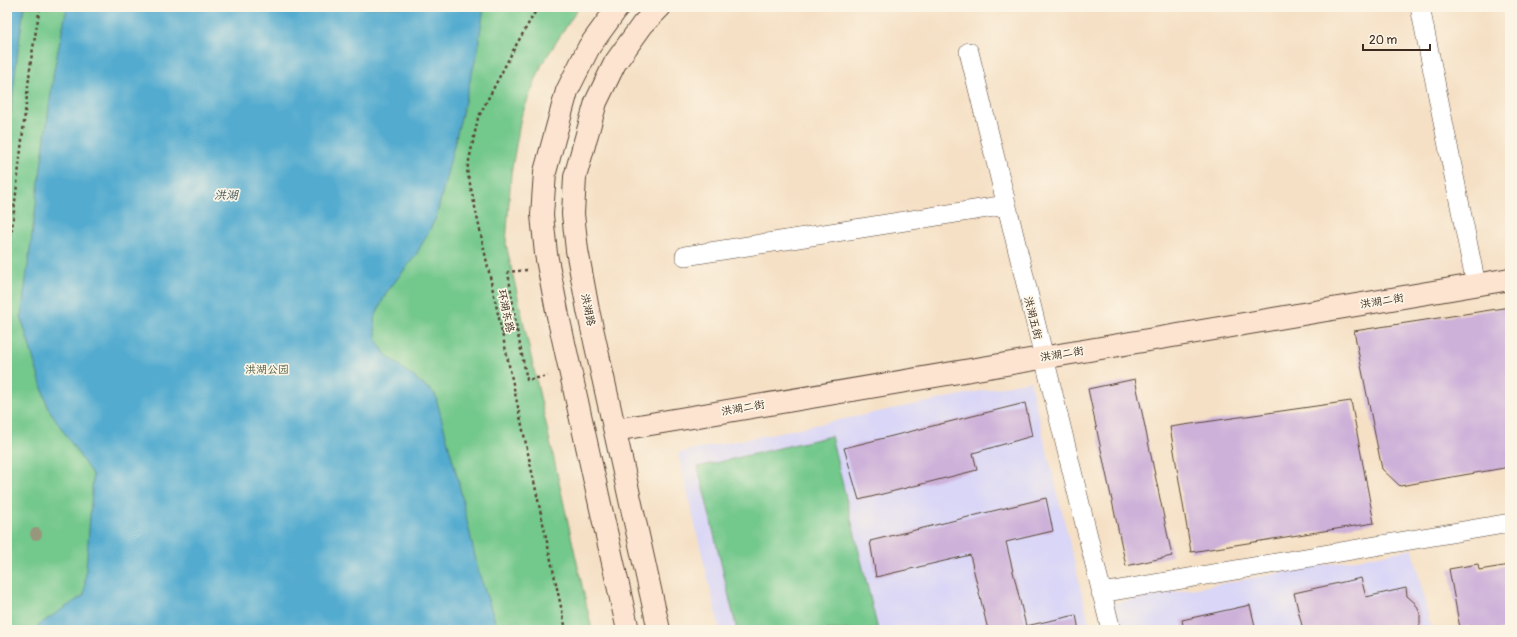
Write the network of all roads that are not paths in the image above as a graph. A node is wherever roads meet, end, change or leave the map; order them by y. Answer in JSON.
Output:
{"nodes":[{"id":1,"x":618,"y":7,"type":"edge"},
{"id":2,"x":660,"y":7,"type":"edge"},
{"id":3,"x":1420,"y":7,"type":"edge"},
{"id":4,"x":969,"y":52,"type":"dead end"},
{"id":5,"x":1006,"y":205,"type":"junction"},
{"id":6,"x":685,"y":256,"type":"dead end"},
{"id":7,"x":1510,"y":279,"type":"edge"},
{"id":8,"x":1476,"y":285,"type":"junction"},
{"id":9,"x":1043,"y":357,"type":"junction"},
{"id":10,"x":614,"y":430,"type":"junction"},
{"id":11,"x":1510,"y":523,"type":"edge"},
{"id":12,"x":1101,"y":592,"type":"junction"},
{"id":13,"x":628,"y":630,"type":"edge"},
{"id":14,"x":659,"y":630,"type":"edge"},
{"id":15,"x":1111,"y":630,"type":"edge"}],
"edges":[{"from":1,"to":13,"type":"street"},
{"from":2,"to":10,"type":"street","name":"洪湖路"},
{"from":3,"to":8,"type":"street"},
{"from":4,"to":5,"type":"street","name":"洪湖五街"},
{"from":5,"to":6,"type":"street"},
{"from":5,"to":9,"type":"street","name":"洪湖五街"},
{"from":7,"to":8,"type":"street","name":"洪湖二街"},
{"from":8,"to":9,"type":"street","name":"洪湖二街"},
{"from":9,"to":10,"type":"street","name":"洪湖二街"},
{"from":9,"to":12,"type":"street","name":"洪湖五街"},
{"from":10,"to":14,"type":"street","name":"洪湖路"},
{"from":11,"to":12,"type":"street"},
{"from":12,"to":15,"type":"street","name":"洪湖五街"}]}
